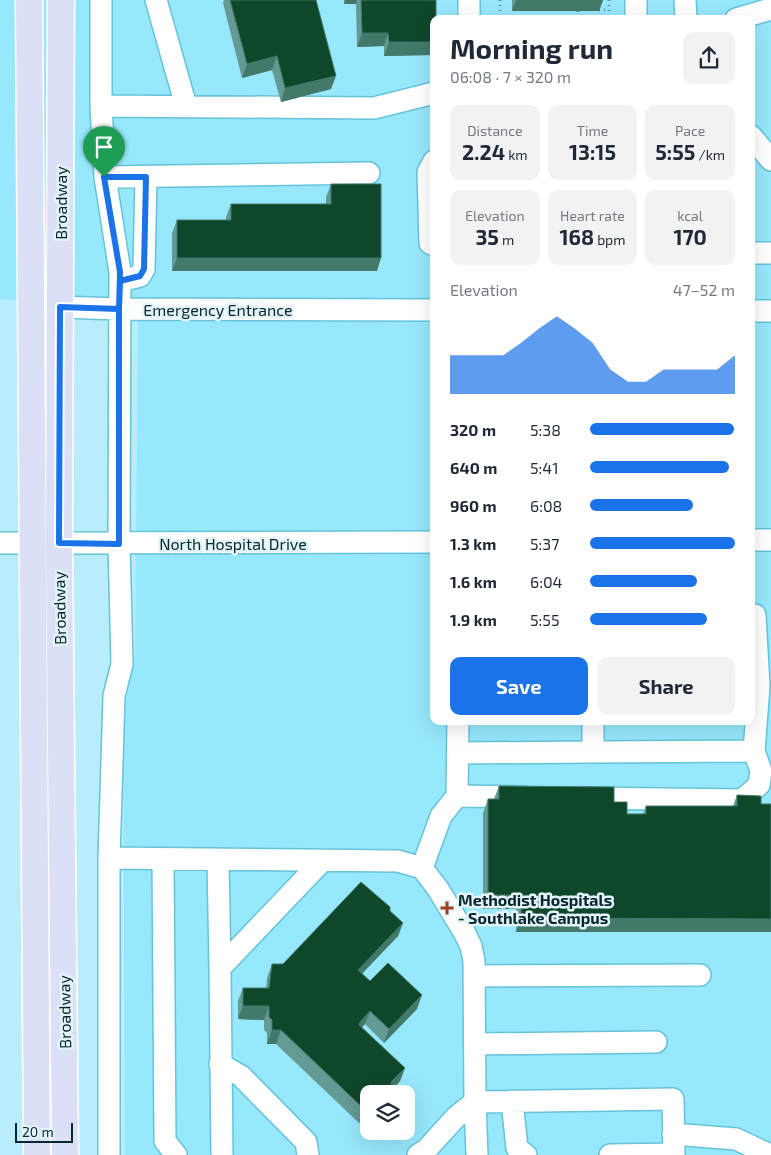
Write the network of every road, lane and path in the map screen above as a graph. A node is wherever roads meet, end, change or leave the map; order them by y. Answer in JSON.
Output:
{"nodes":[{"id":1,"x":29,"y":0,"type":"edge"},
{"id":2,"x":61,"y":0,"type":"edge"},
{"id":3,"x":101,"y":0,"type":"edge"},
{"id":4,"x":156,"y":0,"type":"edge"},
{"id":5,"x":469,"y":0,"type":"edge"},
{"id":6,"x":500,"y":0,"type":"edge"},
{"id":7,"x":609,"y":0,"type":"edge"},
{"id":8,"x":636,"y":0,"type":"edge"},
{"id":9,"x":762,"y":7,"type":"edge"},
{"id":10,"x":599,"y":10,"type":"dead end"},
{"id":11,"x":609,"y":10,"type":"junction"},
{"id":12,"x":578,"y":11,"type":"dead end"},
{"id":13,"x":469,"y":15,"type":"edge"},
{"id":14,"x":500,"y":15,"type":"edge"},
{"id":15,"x":578,"y":15,"type":"edge"},
{"id":16,"x":609,"y":15,"type":"edge"},
{"id":17,"x":636,"y":15,"type":"edge"},
{"id":18,"x":745,"y":15,"type":"edge"},
{"id":19,"x":430,"y":94,"type":"edge"},
{"id":20,"x":101,"y":106,"type":"junction"},
{"id":21,"x":186,"y":106,"type":"junction"},
{"id":22,"x":755,"y":141,"type":"edge"},
{"id":23,"x":771,"y":160,"type":"edge"},
{"id":24,"x":430,"y":168,"type":"edge"},
{"id":25,"x":369,"y":173,"type":"dead end"},
{"id":26,"x":104,"y":177,"type":"junction"},
{"id":27,"x":146,"y":177,"type":"junction"},
{"id":28,"x":430,"y":243,"type":"edge"},
{"id":29,"x":755,"y":253,"type":"edge"},
{"id":30,"x":771,"y":253,"type":"edge"},
{"id":31,"x":30,"y":259,"type":"junction"},
{"id":32,"x":120,"y":281,"type":"junction"},
{"id":33,"x":60,"y":307,"type":"junction"},
{"id":34,"x":119,"y":309,"type":"junction"},
{"id":35,"x":430,"y":310,"type":"edge"},
{"id":36,"x":755,"y":311,"type":"edge"},
{"id":37,"x":771,"y":311,"type":"edge"},
{"id":38,"x":755,"y":540,"type":"edge"},
{"id":39,"x":771,"y":540,"type":"edge"},
{"id":40,"x":32,"y":542,"type":"junction"},
{"id":41,"x":430,"y":542,"type":"edge"},
{"id":42,"x":0,"y":543,"type":"edge"},
{"id":43,"x":59,"y":543,"type":"junction"},
{"id":44,"x":119,"y":544,"type":"junction"},
{"id":45,"x":755,"y":615,"type":"edge"},
{"id":46,"x":755,"y":686,"type":"edge"},
{"id":47,"x":458,"y":725,"type":"edge"},
{"id":48,"x":593,"y":725,"type":"edge"},
{"id":49,"x":754,"y":725,"type":"edge"},
{"id":50,"x":754,"y":751,"type":"junction"},
{"id":51,"x":593,"y":752,"type":"junction"},
{"id":52,"x":458,"y":753,"type":"junction"},
{"id":53,"x":456,"y":796,"type":"junction"},
{"id":54,"x":109,"y":858,"type":"junction"},
{"id":55,"x":163,"y":860,"type":"junction"},
{"id":56,"x":218,"y":860,"type":"junction"},
{"id":57,"x":322,"y":861,"type":"junction"},
{"id":58,"x":422,"y":868,"type":"junction"},
{"id":59,"x":220,"y":968,"type":"junction"},
{"id":60,"x":700,"y":975,"type":"dead end"},
{"id":61,"x":474,"y":976,"type":"junction"},
{"id":62,"x":656,"y":1042,"type":"dead end"},
{"id":63,"x":474,"y":1044,"type":"junction"},
{"id":64,"x":220,"y":1064,"type":"junction"},
{"id":65,"x":512,"y":1101,"type":"junction"},
{"id":66,"x":475,"y":1102,"type":"junction"},
{"id":67,"x":674,"y":1148,"type":"edge"},
{"id":68,"x":36,"y":1155,"type":"edge"},
{"id":69,"x":65,"y":1155,"type":"edge"},
{"id":70,"x":110,"y":1155,"type":"edge"},
{"id":71,"x":176,"y":1155,"type":"edge"},
{"id":72,"x":222,"y":1155,"type":"edge"},
{"id":73,"x":308,"y":1155,"type":"edge"},
{"id":74,"x":418,"y":1155,"type":"edge"},
{"id":75,"x":477,"y":1155,"type":"edge"},
{"id":76,"x":526,"y":1155,"type":"edge"},
{"id":77,"x":610,"y":1155,"type":"edge"},
{"id":78,"x":770,"y":1155,"type":"edge"}],
"edges":[{"from":1,"to":31,"type":"main road","name":"Broadway"},
{"from":2,"to":33,"type":"main road","name":"Broadway"},
{"from":3,"to":20,"type":"street"},
{"from":4,"to":21,"type":"street"},
{"from":5,"to":13,"type":"street"},
{"from":6,"to":14,"type":"path"},
{"from":7,"to":11,"type":"path"},
{"from":8,"to":17,"type":"street"},
{"from":9,"to":18,"type":"street"},
{"from":10,"to":11,"type":"path"},
{"from":11,"to":16,"type":"path"},
{"from":12,"to":15,"type":"path"},
{"from":19,"to":21,"type":"street"},
{"from":20,"to":21,"type":"street"},
{"from":20,"to":26,"type":"street"},
{"from":22,"to":23,"type":"street"},
{"from":24,"to":28,"type":"street"},
{"from":25,"to":27,"type":"street"},
{"from":26,"to":27,"type":"street"},
{"from":26,"to":32,"type":"street"},
{"from":27,"to":32,"type":"street"},
{"from":29,"to":30,"type":"street"},
{"from":31,"to":33,"type":"street"},
{"from":31,"to":40,"type":"main road","name":"Broadway"},
{"from":32,"to":34,"type":"street"},
{"from":33,"to":34,"type":"street","name":"Emergency Entrance"},
{"from":33,"to":43,"type":"main road","name":"Broadway"},
{"from":34,"to":35,"type":"street","name":"Emergency Entrance"},
{"from":34,"to":44,"type":"street"},
{"from":36,"to":37,"type":"street"},
{"from":38,"to":39,"type":"street"},
{"from":40,"to":42,"type":"street","name":"North Hospital Drive"},
{"from":40,"to":43,"type":"street","name":"North Hospital Drive"},
{"from":40,"to":68,"type":"main road","name":"Broadway"},
{"from":41,"to":44,"type":"street","name":"North Hospital Drive"},
{"from":43,"to":44,"type":"street","name":"North Hospital Drive"},
{"from":43,"to":69,"type":"main road","name":"Broadway"},
{"from":44,"to":54,"type":"street"},
{"from":45,"to":46,"type":"street"},
{"from":47,"to":52,"type":"street"},
{"from":48,"to":51,"type":"street"},
{"from":49,"to":50,"type":"street"},
{"from":50,"to":51,"type":"street"},
{"from":50,"to":53,"type":"street"},
{"from":51,"to":52,"type":"street"},
{"from":52,"to":53,"type":"street"},
{"from":53,"to":58,"type":"street"},
{"from":54,"to":55,"type":"street"},
{"from":54,"to":70,"type":"street"},
{"from":55,"to":56,"type":"street"},
{"from":55,"to":71,"type":"street"},
{"from":56,"to":57,"type":"street"},
{"from":56,"to":59,"type":"street"},
{"from":57,"to":58,"type":"street"},
{"from":57,"to":59,"type":"street"},
{"from":58,"to":61,"type":"street"},
{"from":59,"to":64,"type":"street"},
{"from":60,"to":61,"type":"street"},
{"from":61,"to":63,"type":"street"},
{"from":62,"to":63,"type":"street"},
{"from":63,"to":66,"type":"street"},
{"from":64,"to":72,"type":"street"},
{"from":64,"to":73,"type":"street"},
{"from":65,"to":66,"type":"street"},
{"from":65,"to":67,"type":"street"},
{"from":65,"to":76,"type":"street"},
{"from":66,"to":74,"type":"street"},
{"from":66,"to":75,"type":"street"},
{"from":67,"to":77,"type":"street"},
{"from":67,"to":78,"type":"street"}]}
